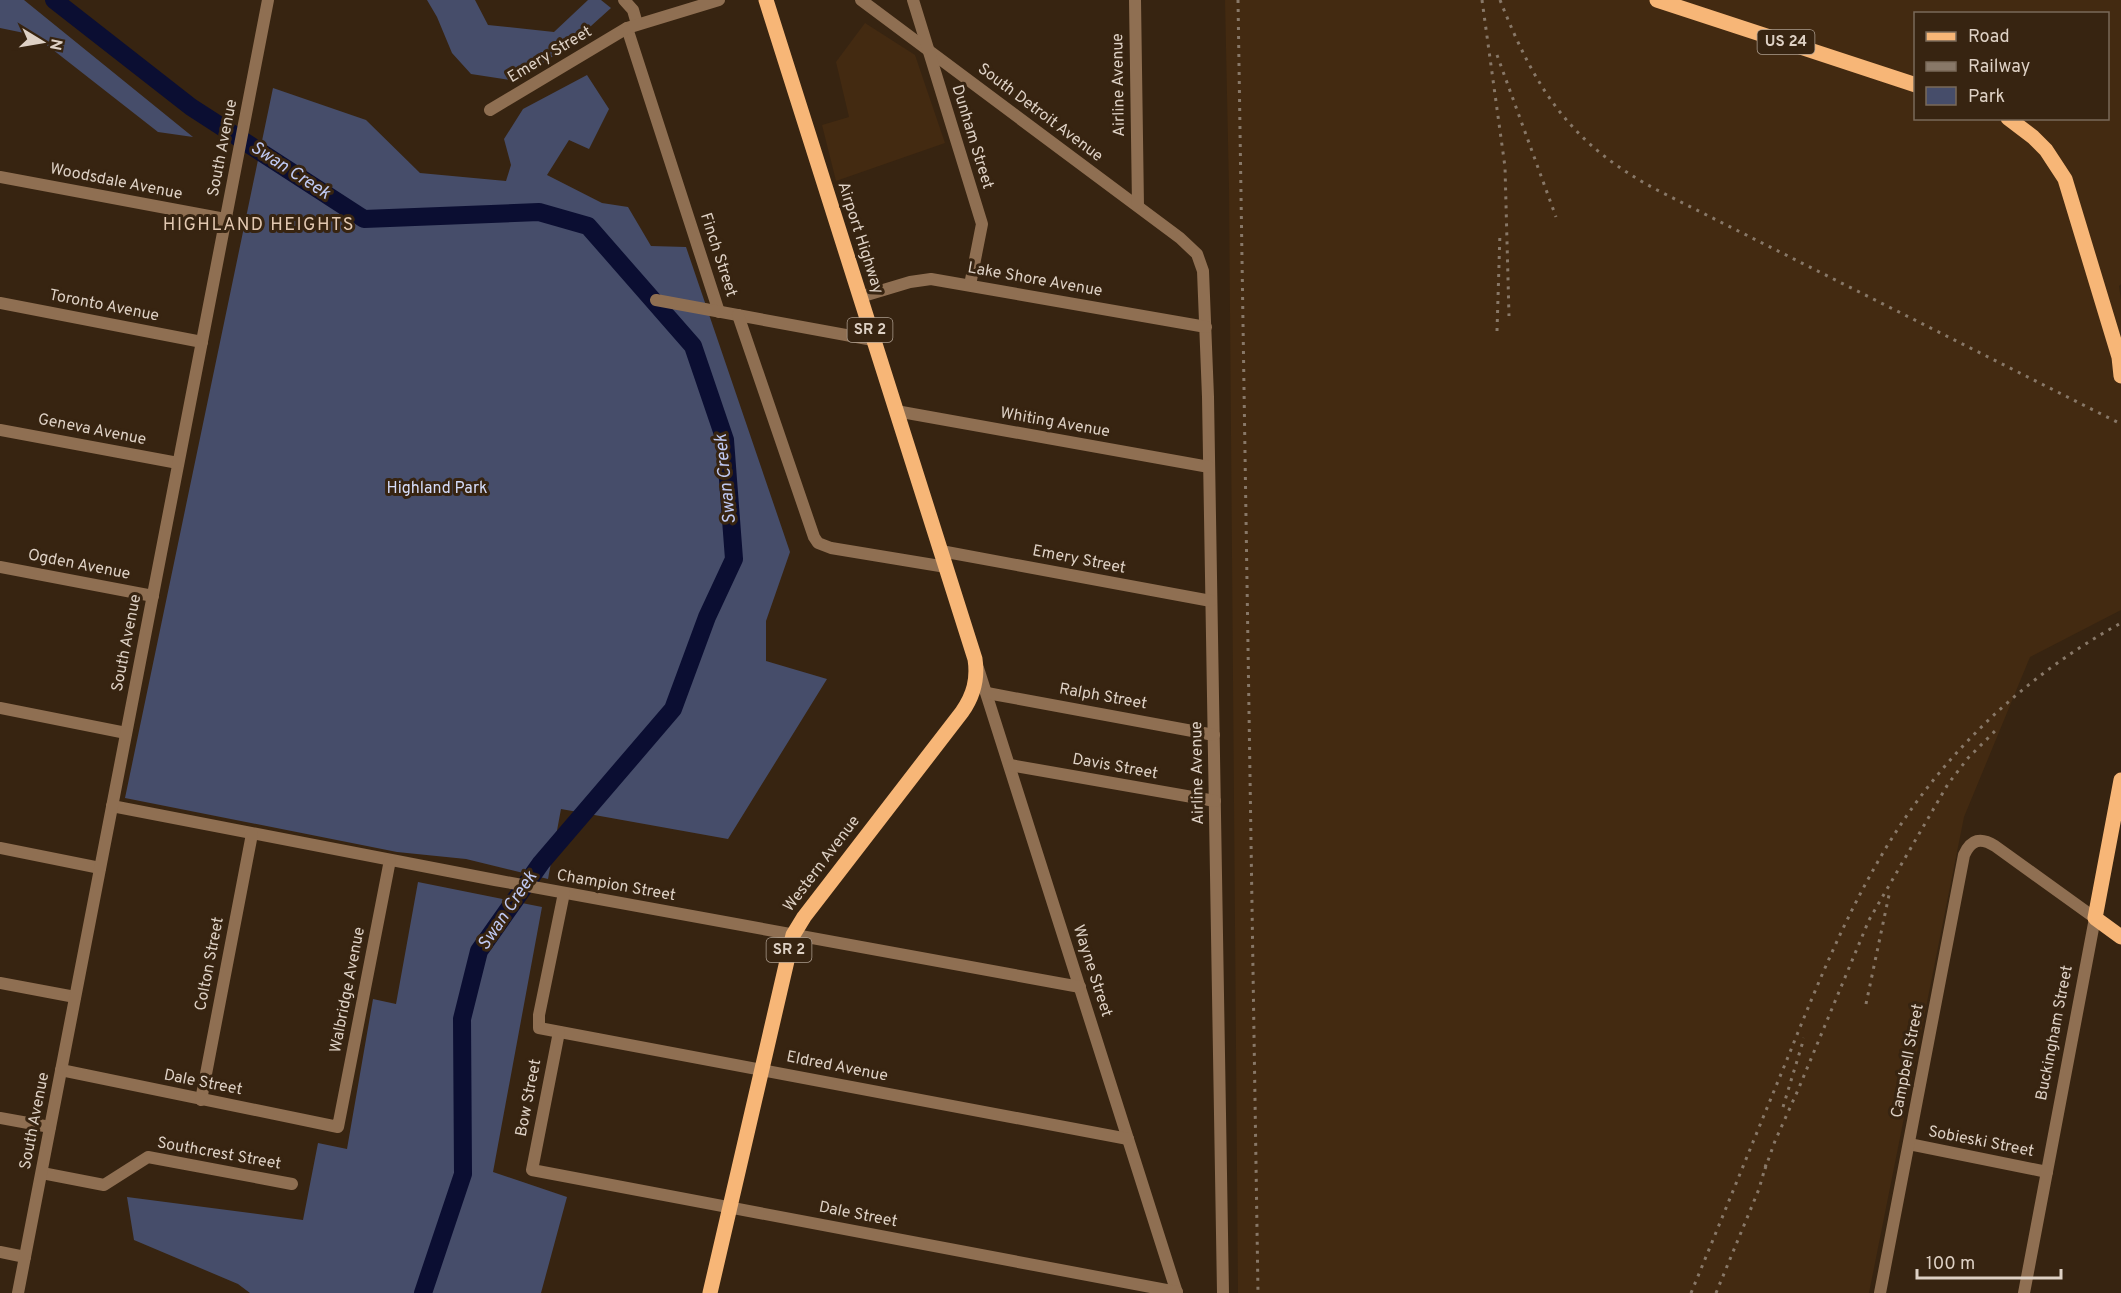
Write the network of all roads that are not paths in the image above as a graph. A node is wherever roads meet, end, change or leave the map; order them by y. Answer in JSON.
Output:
{"nodes":[{"id":1,"x":268,"y":0,"type":"edge"},
{"id":2,"x":624,"y":0,"type":"edge"},
{"id":3,"x":719,"y":0,"type":"edge"},
{"id":4,"x":766,"y":0,"type":"edge"},
{"id":5,"x":861,"y":0,"type":"edge"},
{"id":6,"x":913,"y":0,"type":"edge"},
{"id":7,"x":1135,"y":0,"type":"edge"},
{"id":8,"x":1657,"y":0,"type":"edge"},
{"id":9,"x":632,"y":26,"type":"junction"},
{"id":10,"x":928,"y":50,"type":"junction"},
{"id":11,"x":1914,"y":84,"type":"edge"},
{"id":12,"x":490,"y":110,"type":"dead end"},
{"id":13,"x":2011,"y":120,"type":"edge"},
{"id":14,"x":0,"y":177,"type":"edge"},
{"id":15,"x":1138,"y":206,"type":"junction"},
{"id":16,"x":225,"y":219,"type":"junction"},
{"id":17,"x":1197,"y":254,"type":"joint"},
{"id":18,"x":970,"y":285,"type":"junction"},
{"id":19,"x":860,"y":297,"type":"junction"},
{"id":20,"x":656,"y":300,"type":"dead end"},
{"id":21,"x":0,"y":303,"type":"edge"},
{"id":22,"x":719,"y":312,"type":"junction"},
{"id":23,"x":738,"y":315,"type":"junction"},
{"id":24,"x":1206,"y":327,"type":"junction"},
{"id":25,"x":873,"y":340,"type":"junction"},
{"id":26,"x":202,"y":342,"type":"junction"},
{"id":27,"x":2121,"y":376,"type":"edge"},
{"id":28,"x":896,"y":411,"type":"junction"},
{"id":29,"x":0,"y":430,"type":"edge"},
{"id":30,"x":178,"y":463,"type":"junction"},
{"id":31,"x":1209,"y":467,"type":"junction"},
{"id":32,"x":941,"y":551,"type":"junction"},
{"id":33,"x":0,"y":567,"type":"edge"},
{"id":34,"x":946,"y":567,"type":"junction"},
{"id":35,"x":153,"y":596,"type":"junction"},
{"id":36,"x":1211,"y":601,"type":"junction"},
{"id":37,"x":975,"y":659,"type":"junction"},
{"id":38,"x":987,"y":693,"type":"junction"},
{"id":39,"x":0,"y":708,"type":"edge"},
{"id":40,"x":126,"y":733,"type":"junction"},
{"id":41,"x":1214,"y":735,"type":"junction"},
{"id":42,"x":1010,"y":765,"type":"junction"},
{"id":43,"x":2121,"y":780,"type":"edge"},
{"id":44,"x":1215,"y":801,"type":"junction"},
{"id":45,"x":112,"y":807,"type":"junction"},
{"id":46,"x":252,"y":834,"type":"junction"},
{"id":47,"x":0,"y":848,"type":"edge"},
{"id":48,"x":390,"y":860,"type":"junction"},
{"id":49,"x":100,"y":868,"type":"junction"},
{"id":50,"x":564,"y":893,"type":"junction"},
{"id":51,"x":2095,"y":918,"type":"junction"},
{"id":52,"x":793,"y":935,"type":"junction"},
{"id":53,"x":2121,"y":937,"type":"edge"},
{"id":54,"x":0,"y":983,"type":"edge"},
{"id":55,"x":1080,"y":987,"type":"junction"},
{"id":56,"x":75,"y":997,"type":"junction"},
{"id":57,"x":559,"y":1032,"type":"junction"},
{"id":58,"x":61,"y":1070,"type":"junction"},
{"id":59,"x":761,"y":1070,"type":"junction"},
{"id":60,"x":201,"y":1100,"type":"junction"},
{"id":61,"x":0,"y":1118,"type":"edge"},
{"id":62,"x":50,"y":1127,"type":"junction"},
{"id":63,"x":338,"y":1127,"type":"joint"},
{"id":64,"x":1128,"y":1139,"type":"junction"},
{"id":65,"x":1909,"y":1144,"type":"junction"},
{"id":66,"x":532,"y":1170,"type":"joint"},
{"id":67,"x":2047,"y":1172,"type":"junction"},
{"id":68,"x":42,"y":1173,"type":"junction"},
{"id":69,"x":292,"y":1184,"type":"dead end"},
{"id":70,"x":729,"y":1208,"type":"junction"},
{"id":71,"x":0,"y":1252,"type":"edge"},
{"id":72,"x":25,"y":1257,"type":"junction"},
{"id":73,"x":18,"y":1293,"type":"edge"},
{"id":74,"x":710,"y":1293,"type":"edge"},
{"id":75,"x":1177,"y":1293,"type":"edge"},
{"id":76,"x":1223,"y":1293,"type":"edge"},
{"id":77,"x":1880,"y":1293,"type":"edge"},
{"id":78,"x":2024,"y":1293,"type":"edge"}],
"edges":[{"from":1,"to":16,"type":"street","name":"South Avenue"},
{"from":2,"to":9,"type":"street","name":"Finch Street"},
{"from":3,"to":9,"type":"street","name":"Emery Street"},
{"from":4,"to":19,"type":"main road","name":"Airport Highway","number":"SR 2"},
{"from":5,"to":10,"type":"street","name":"South Detroit Avenue"},
{"from":6,"to":10,"type":"street","name":"Dunham Street"},
{"from":7,"to":15,"type":"street","name":"Airline Avenue"},
{"from":8,"to":11,"type":"main road","number":"US 24"},
{"from":9,"to":12,"type":"street","name":"Emery Street"},
{"from":9,"to":22,"type":"street","name":"Finch Street"},
{"from":10,"to":15,"type":"street","name":"South Detroit Avenue"},
{"from":10,"to":18,"type":"street","name":"Dunham Street"},
{"from":13,"to":27,"type":"main road"},
{"from":14,"to":16,"type":"street","name":"Woodsdale Avenue"},
{"from":15,"to":17,"type":"street","name":"South Detroit Avenue"},
{"from":16,"to":26,"type":"street","name":"South Avenue"},
{"from":17,"to":24,"type":"street","name":"Airline Avenue"},
{"from":18,"to":19,"type":"street","name":"Lake Shore Avenue"},
{"from":18,"to":24,"type":"street","name":"Lake Shore Avenue"},
{"from":19,"to":25,"type":"main road","name":"Airport Highway","number":"SR 2"},
{"from":20,"to":22,"type":"street"},
{"from":21,"to":26,"type":"street","name":"Toronto Avenue"},
{"from":22,"to":23,"type":"street","name":"Finch Street"},
{"from":23,"to":25,"type":"street"},
{"from":23,"to":34,"type":"street","name":"Finch Street"},
{"from":24,"to":31,"type":"street","name":"Airline Avenue"},
{"from":25,"to":28,"type":"main road","name":"Airport Highway","number":"SR 2"},
{"from":26,"to":30,"type":"street","name":"South Avenue"},
{"from":28,"to":31,"type":"street","name":"Whiting Avenue"},
{"from":28,"to":32,"type":"main road","name":"Airport Highway","number":"SR 2"},
{"from":29,"to":30,"type":"street","name":"Geneva Avenue"},
{"from":30,"to":35,"type":"street","name":"South Avenue"},
{"from":31,"to":36,"type":"street","name":"Airline Avenue"},
{"from":32,"to":34,"type":"main road","name":"Airport Highway","number":"SR 2"},
{"from":32,"to":36,"type":"street","name":"Emery Street"},
{"from":33,"to":35,"type":"street","name":"Ogden Avenue"},
{"from":34,"to":37,"type":"main road","name":"Airport Highway","number":"SR 2"},
{"from":35,"to":40,"type":"street","name":"South Avenue"},
{"from":36,"to":41,"type":"street","name":"Airline Avenue"},
{"from":37,"to":38,"type":"street","name":"Wayne Street"},
{"from":37,"to":52,"type":"main road","name":"Western Avenue","number":"SR 2"},
{"from":38,"to":41,"type":"street","name":"Ralph Street"},
{"from":38,"to":42,"type":"street","name":"Wayne Street"},
{"from":39,"to":40,"type":"street"},
{"from":40,"to":45,"type":"street","name":"South Avenue"},
{"from":41,"to":44,"type":"street","name":"Airline Avenue"},
{"from":42,"to":44,"type":"street","name":"Davis Street"},
{"from":42,"to":55,"type":"street","name":"Wayne Street"},
{"from":43,"to":51,"type":"main road","name":"Buckingham Street"},
{"from":44,"to":76,"type":"street","name":"Airline Avenue"},
{"from":45,"to":46,"type":"street","name":"Champion Street"},
{"from":45,"to":49,"type":"street","name":"South Avenue"},
{"from":46,"to":48,"type":"street","name":"Champion Street"},
{"from":46,"to":60,"type":"street","name":"Colton Street"},
{"from":47,"to":49,"type":"street"},
{"from":48,"to":50,"type":"street","name":"Champion Street"},
{"from":48,"to":63,"type":"street","name":"Walbridge Avenue"},
{"from":49,"to":56,"type":"street","name":"South Avenue"},
{"from":50,"to":52,"type":"street","name":"Champion Street"},
{"from":50,"to":57,"type":"street","name":"Eldred Avenue"},
{"from":51,"to":53,"type":"main road"},
{"from":51,"to":65,"type":"street","name":"Campbell Street"},
{"from":51,"to":67,"type":"street","name":"Buckingham Street"},
{"from":52,"to":55,"type":"street","name":"Champion Street"},
{"from":52,"to":59,"type":"main road","name":"Western Avenue","number":"SR 2"},
{"from":54,"to":56,"type":"street"},
{"from":55,"to":64,"type":"street","name":"Wayne Street"},
{"from":56,"to":58,"type":"street","name":"South Avenue"},
{"from":57,"to":59,"type":"street","name":"Eldred Avenue"},
{"from":57,"to":66,"type":"street","name":"Bow Street"},
{"from":58,"to":60,"type":"street","name":"Dale Street"},
{"from":58,"to":62,"type":"street","name":"South Avenue"},
{"from":59,"to":64,"type":"street","name":"Eldred Avenue"},
{"from":59,"to":70,"type":"main road","name":"Western Avenue","number":"SR 2"},
{"from":60,"to":63,"type":"street","name":"Dale Street"},
{"from":61,"to":62,"type":"street"},
{"from":62,"to":68,"type":"street","name":"South Avenue"},
{"from":64,"to":75,"type":"street","name":"Wayne Street"},
{"from":65,"to":67,"type":"street","name":"Sobieski Street"},
{"from":65,"to":77,"type":"street","name":"Campbell Street"},
{"from":66,"to":70,"type":"street","name":"Dale Street"},
{"from":67,"to":78,"type":"street","name":"Buckingham Street"},
{"from":68,"to":69,"type":"street","name":"Southcrest Street"},
{"from":68,"to":72,"type":"street","name":"South Avenue"},
{"from":70,"to":74,"type":"main road","name":"Western Avenue","number":"SR 2"},
{"from":70,"to":75,"type":"street","name":"Dale Street"},
{"from":71,"to":72,"type":"street"},
{"from":72,"to":73,"type":"street","name":"South Avenue"}]}
